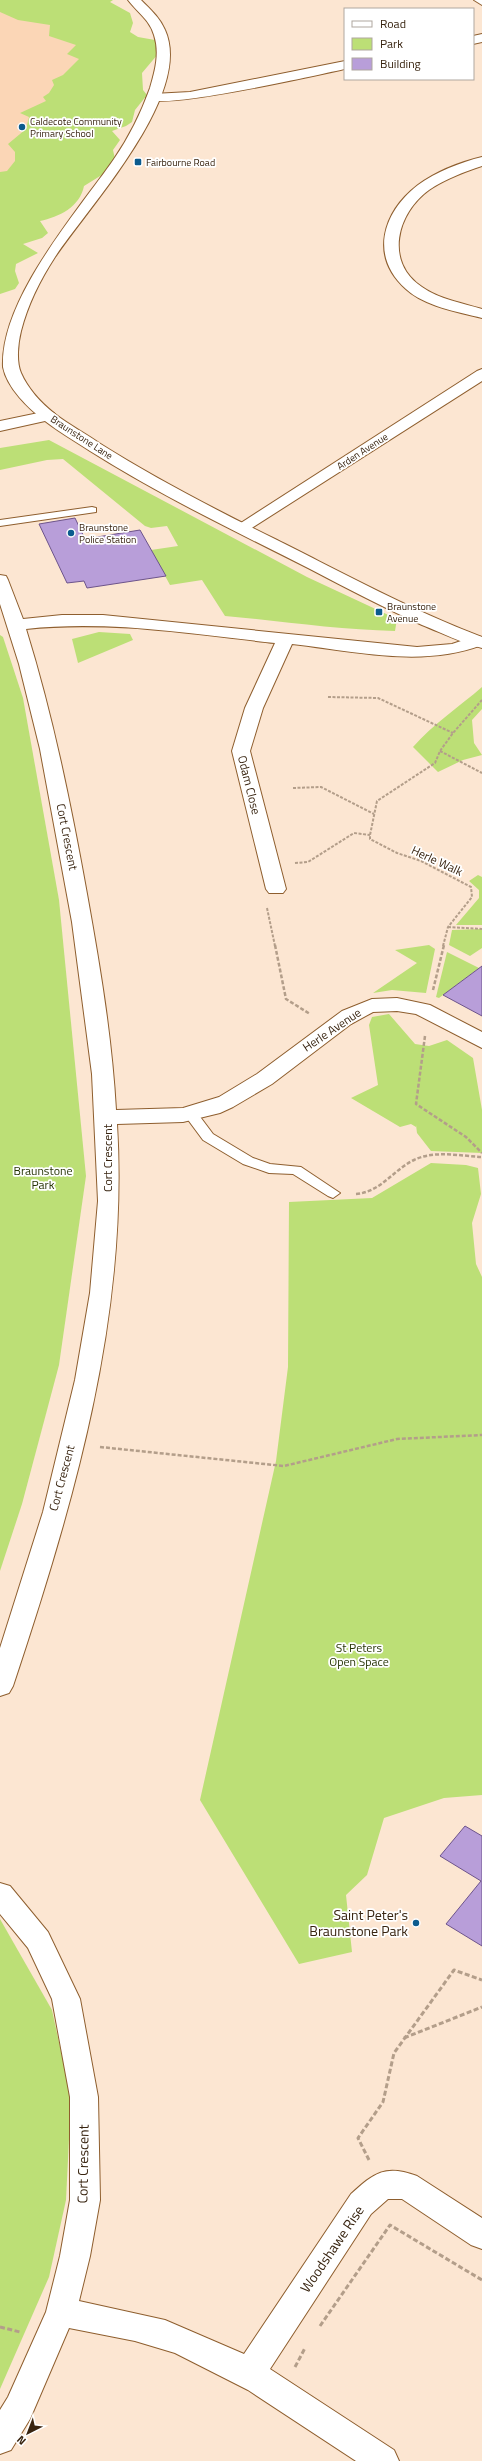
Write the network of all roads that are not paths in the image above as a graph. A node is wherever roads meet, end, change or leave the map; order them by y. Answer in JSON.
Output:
{"nodes":[{"id":1,"x":134,"y":0,"type":"edge"},
{"id":2,"x":344,"y":65,"type":"edge"},
{"id":3,"x":153,"y":98,"type":"junction"},
{"id":4,"x":482,"y":161,"type":"edge"},
{"id":5,"x":482,"y":314,"type":"edge"},
{"id":6,"x":482,"y":374,"type":"edge"},
{"id":7,"x":48,"y":416,"type":"junction"},
{"id":8,"x":0,"y":426,"type":"edge"},
{"id":9,"x":92,"y":510,"type":"dead end"},
{"id":10,"x":0,"y":523,"type":"edge"},
{"id":11,"x":241,"y":528,"type":"junction"},
{"id":12,"x":0,"y":580,"type":"edge"},
{"id":13,"x":17,"y":625,"type":"junction"},
{"id":14,"x":286,"y":639,"type":"junction"},
{"id":15,"x":479,"y":642,"type":"edge"},
{"id":16,"x":276,"y":889,"type":"road end"},
{"id":17,"x":482,"y":1041,"type":"edge"},
{"id":18,"x":190,"y":1113,"type":"junction"},
{"id":19,"x":107,"y":1117,"type":"junction"},
{"id":20,"x":333,"y":1192,"type":"road end"},
{"id":21,"x":0,"y":1686,"type":"edge"},
{"id":22,"x":0,"y":1894,"type":"edge"},
{"id":23,"x":482,"y":2235,"type":"edge"},
{"id":24,"x":61,"y":2312,"type":"junction"},
{"id":25,"x":250,"y":2373,"type":"junction"},
{"id":26,"x":0,"y":2439,"type":"edge"},
{"id":27,"x":382,"y":2461,"type":"edge"}],
"edges":[{"from":1,"to":3,"type":"street","name":"Braunstone Lane"},
{"from":2,"to":3,"type":"street"},
{"from":3,"to":7,"type":"street","name":"Braunstone Lane"},
{"from":4,"to":5,"type":"street"},
{"from":6,"to":11,"type":"street","name":"Arden Avenue"},
{"from":7,"to":8,"type":"street"},
{"from":7,"to":11,"type":"street","name":"Braunstone Lane"},
{"from":9,"to":10,"type":"lane"},
{"from":11,"to":15,"type":"street","name":"Braunstone Lane"},
{"from":12,"to":13,"type":"street","name":"Cort Crescent"},
{"from":13,"to":14,"type":"street"},
{"from":13,"to":19,"type":"street","name":"Cort Crescent"},
{"from":14,"to":15,"type":"street"},
{"from":14,"to":16,"type":"street","name":"Odam Close"},
{"from":17,"to":18,"type":"street","name":"Herle Avenue"},
{"from":18,"to":19,"type":"street","name":"Herle Avenue"},
{"from":18,"to":20,"type":"lane"},
{"from":19,"to":21,"type":"street","name":"Cort Crescent"},
{"from":22,"to":24,"type":"street","name":"Cort Crescent"},
{"from":23,"to":25,"type":"street","name":"Woodshawe Rise"},
{"from":24,"to":25,"type":"street"},
{"from":24,"to":26,"type":"street","name":"Cort Crescent"},
{"from":25,"to":27,"type":"street"}]}
